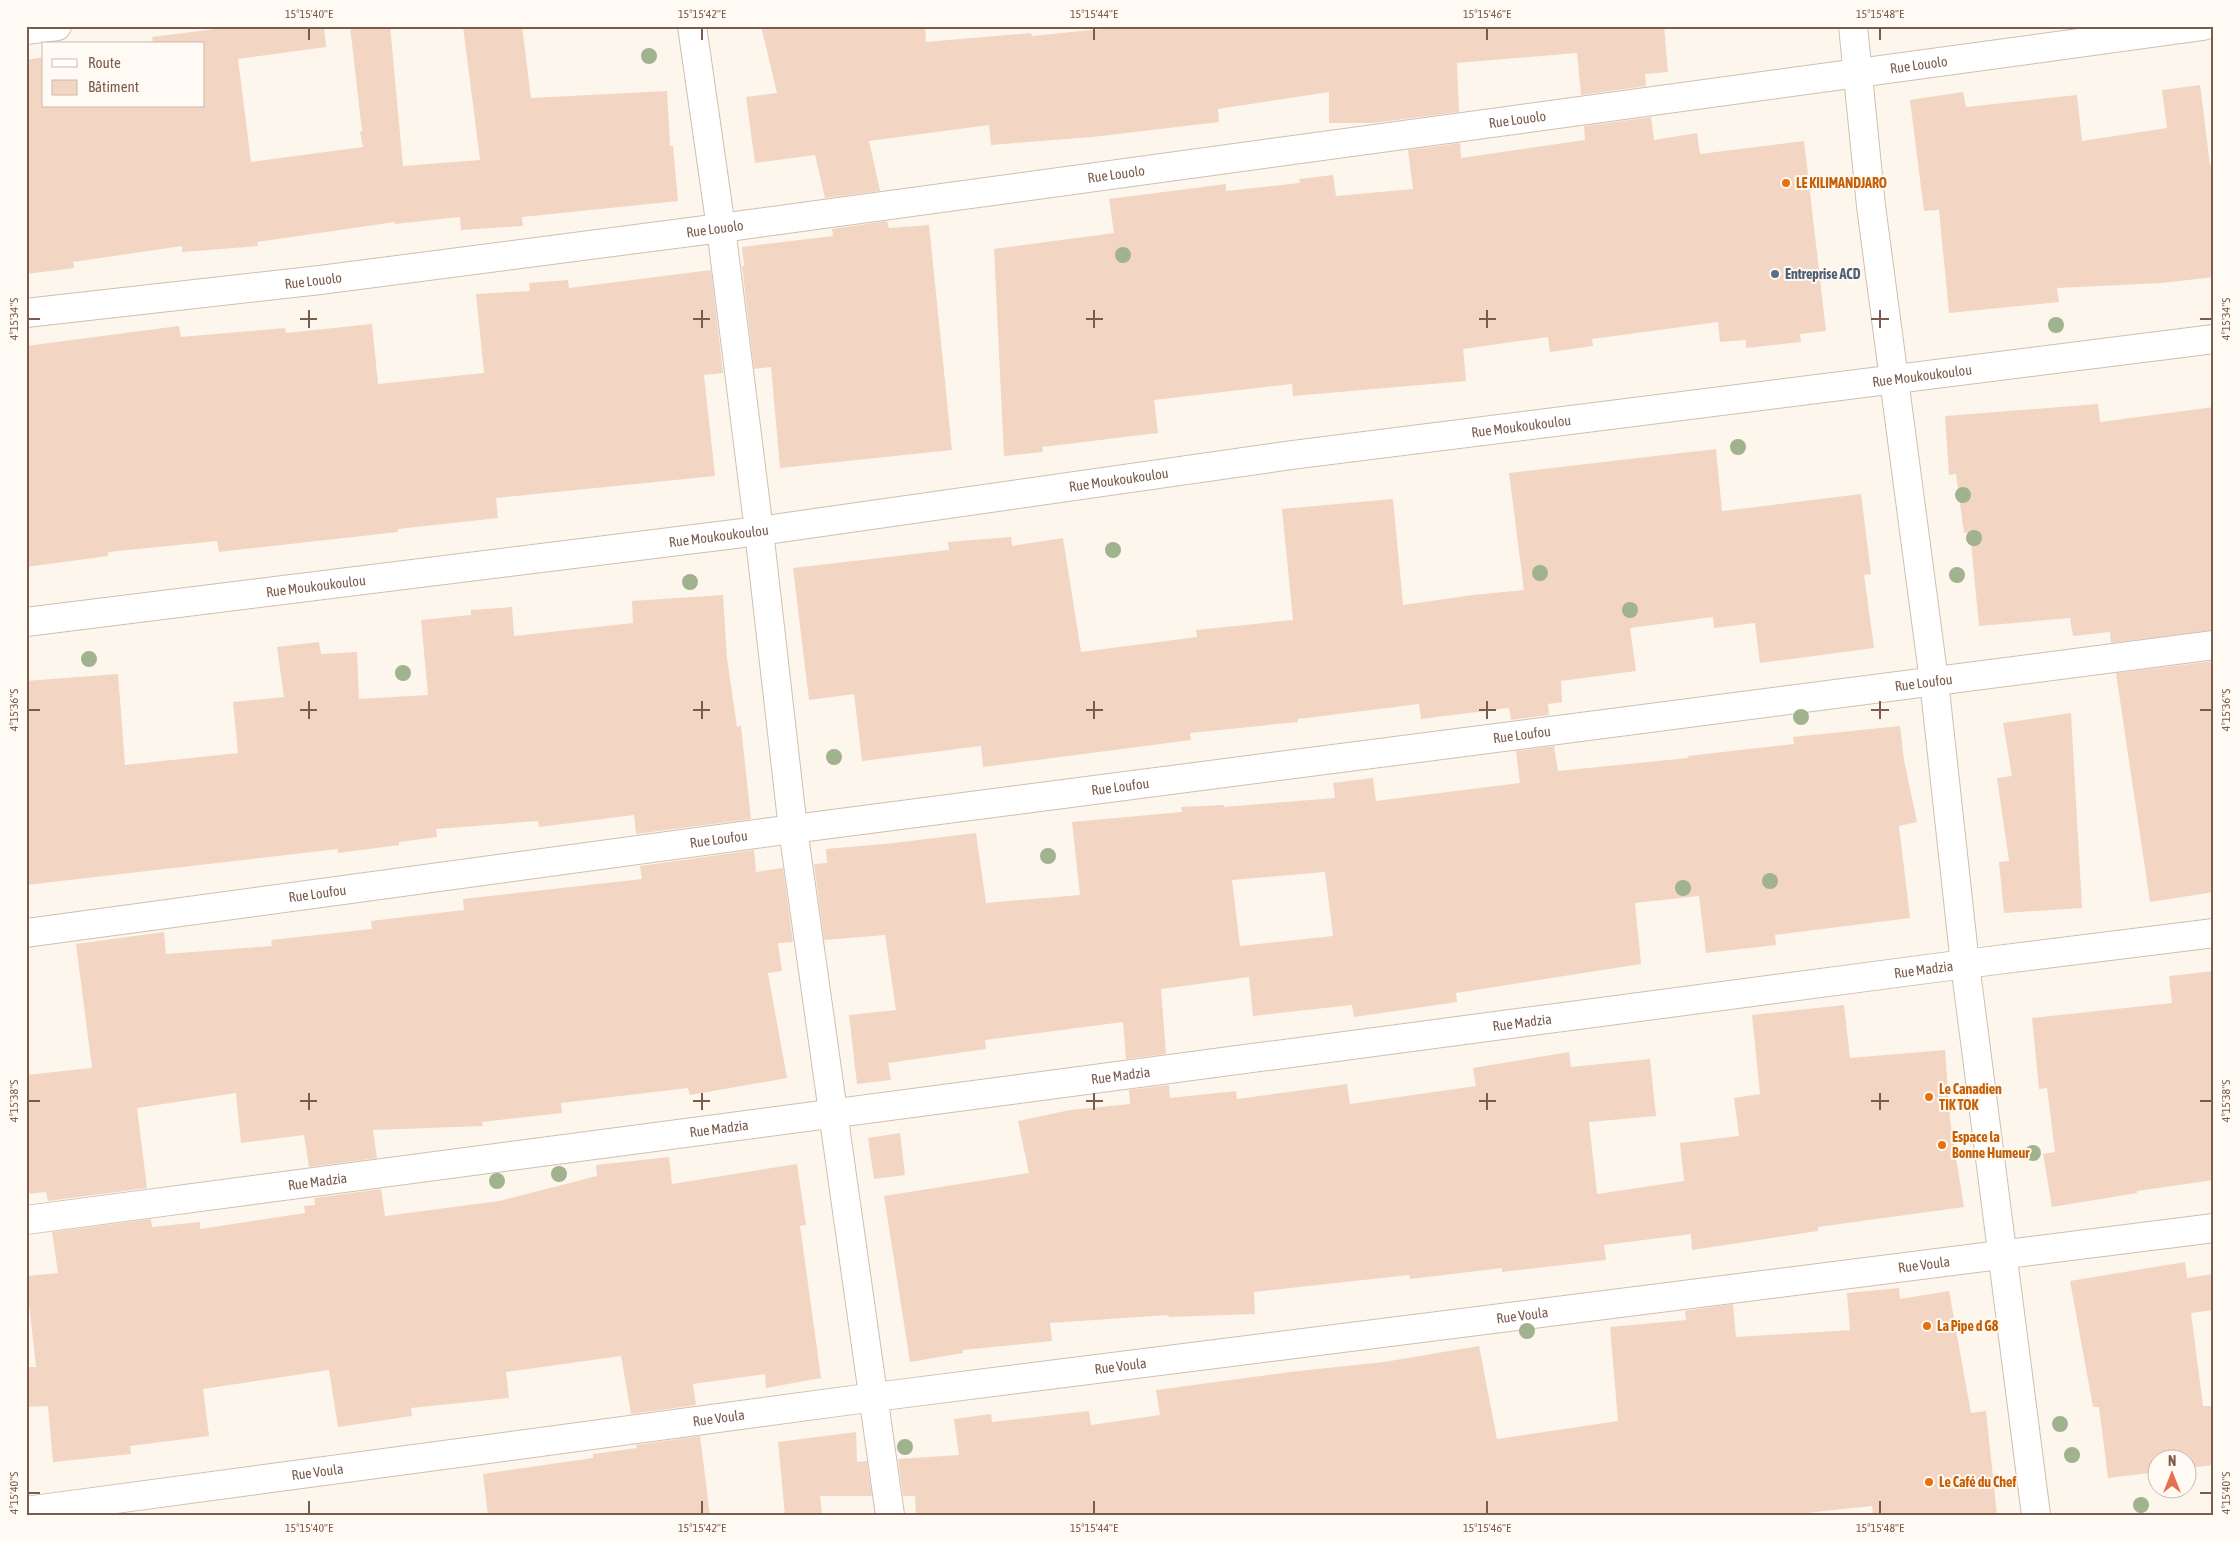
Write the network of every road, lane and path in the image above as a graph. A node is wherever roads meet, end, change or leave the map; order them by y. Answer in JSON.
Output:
{"nodes":[{"id":1,"x":57,"y":26,"type":"edge"},
{"id":2,"x":692,"y":26,"type":"edge"},
{"id":3,"x":1853,"y":26,"type":"edge"},
{"id":4,"x":2203,"y":26,"type":"edge"},
{"id":5,"x":26,"y":30,"type":"edge"},
{"id":6,"x":1859,"y":73,"type":"junction"},
{"id":7,"x":721,"y":228,"type":"junction"},
{"id":8,"x":26,"y":313,"type":"edge"},
{"id":9,"x":2214,"y":339,"type":"edge"},
{"id":10,"x":1895,"y":380,"type":"junction"},
{"id":11,"x":759,"y":531,"type":"junction"},
{"id":12,"x":26,"y":622,"type":"edge"},
{"id":13,"x":2214,"y":645,"type":"edge"},
{"id":14,"x":1934,"y":680,"type":"junction"},
{"id":15,"x":793,"y":829,"type":"junction"},
{"id":16,"x":26,"y":932,"type":"edge"},
{"id":17,"x":2214,"y":933,"type":"edge"},
{"id":18,"x":1966,"y":964,"type":"junction"},
{"id":19,"x":835,"y":1114,"type":"junction"},
{"id":20,"x":26,"y":1220,"type":"edge"},
{"id":21,"x":2214,"y":1228,"type":"edge"},
{"id":22,"x":2002,"y":1256,"type":"junction"},
{"id":23,"x":875,"y":1397,"type":"junction"},
{"id":24,"x":26,"y":1511,"type":"edge"},
{"id":25,"x":890,"y":1515,"type":"edge"},
{"id":26,"x":2036,"y":1515,"type":"edge"}],
"edges":[{"from":1,"to":5,"type":"street"},
{"from":2,"to":7,"type":"street"},
{"from":3,"to":6,"type":"street"},
{"from":4,"to":6,"type":"street","name":"Rue Louolo"},
{"from":6,"to":7,"type":"street","name":"Rue Louolo"},
{"from":6,"to":10,"type":"street"},
{"from":7,"to":8,"type":"street","name":"Rue Louolo"},
{"from":7,"to":11,"type":"street"},
{"from":9,"to":10,"type":"street","name":"Rue Moukoukoulou"},
{"from":10,"to":11,"type":"street","name":"Rue Moukoukoulou"},
{"from":10,"to":14,"type":"street"},
{"from":11,"to":12,"type":"street","name":"Rue Moukoukoulou"},
{"from":11,"to":15,"type":"street"},
{"from":13,"to":14,"type":"street","name":"Rue Loufou"},
{"from":14,"to":15,"type":"street","name":"Rue Loufou"},
{"from":14,"to":18,"type":"street"},
{"from":15,"to":16,"type":"street","name":"Rue Loufou"},
{"from":15,"to":19,"type":"street"},
{"from":17,"to":18,"type":"street","name":"Rue Madzia"},
{"from":18,"to":19,"type":"street","name":"Rue Madzia"},
{"from":18,"to":22,"type":"street"},
{"from":19,"to":20,"type":"street","name":"Rue Madzia"},
{"from":19,"to":23,"type":"street"},
{"from":21,"to":22,"type":"street","name":"Rue Voula"},
{"from":22,"to":23,"type":"street","name":"Rue Voula"},
{"from":22,"to":26,"type":"street"},
{"from":23,"to":24,"type":"street","name":"Rue Voula"},
{"from":23,"to":25,"type":"street"}]}
